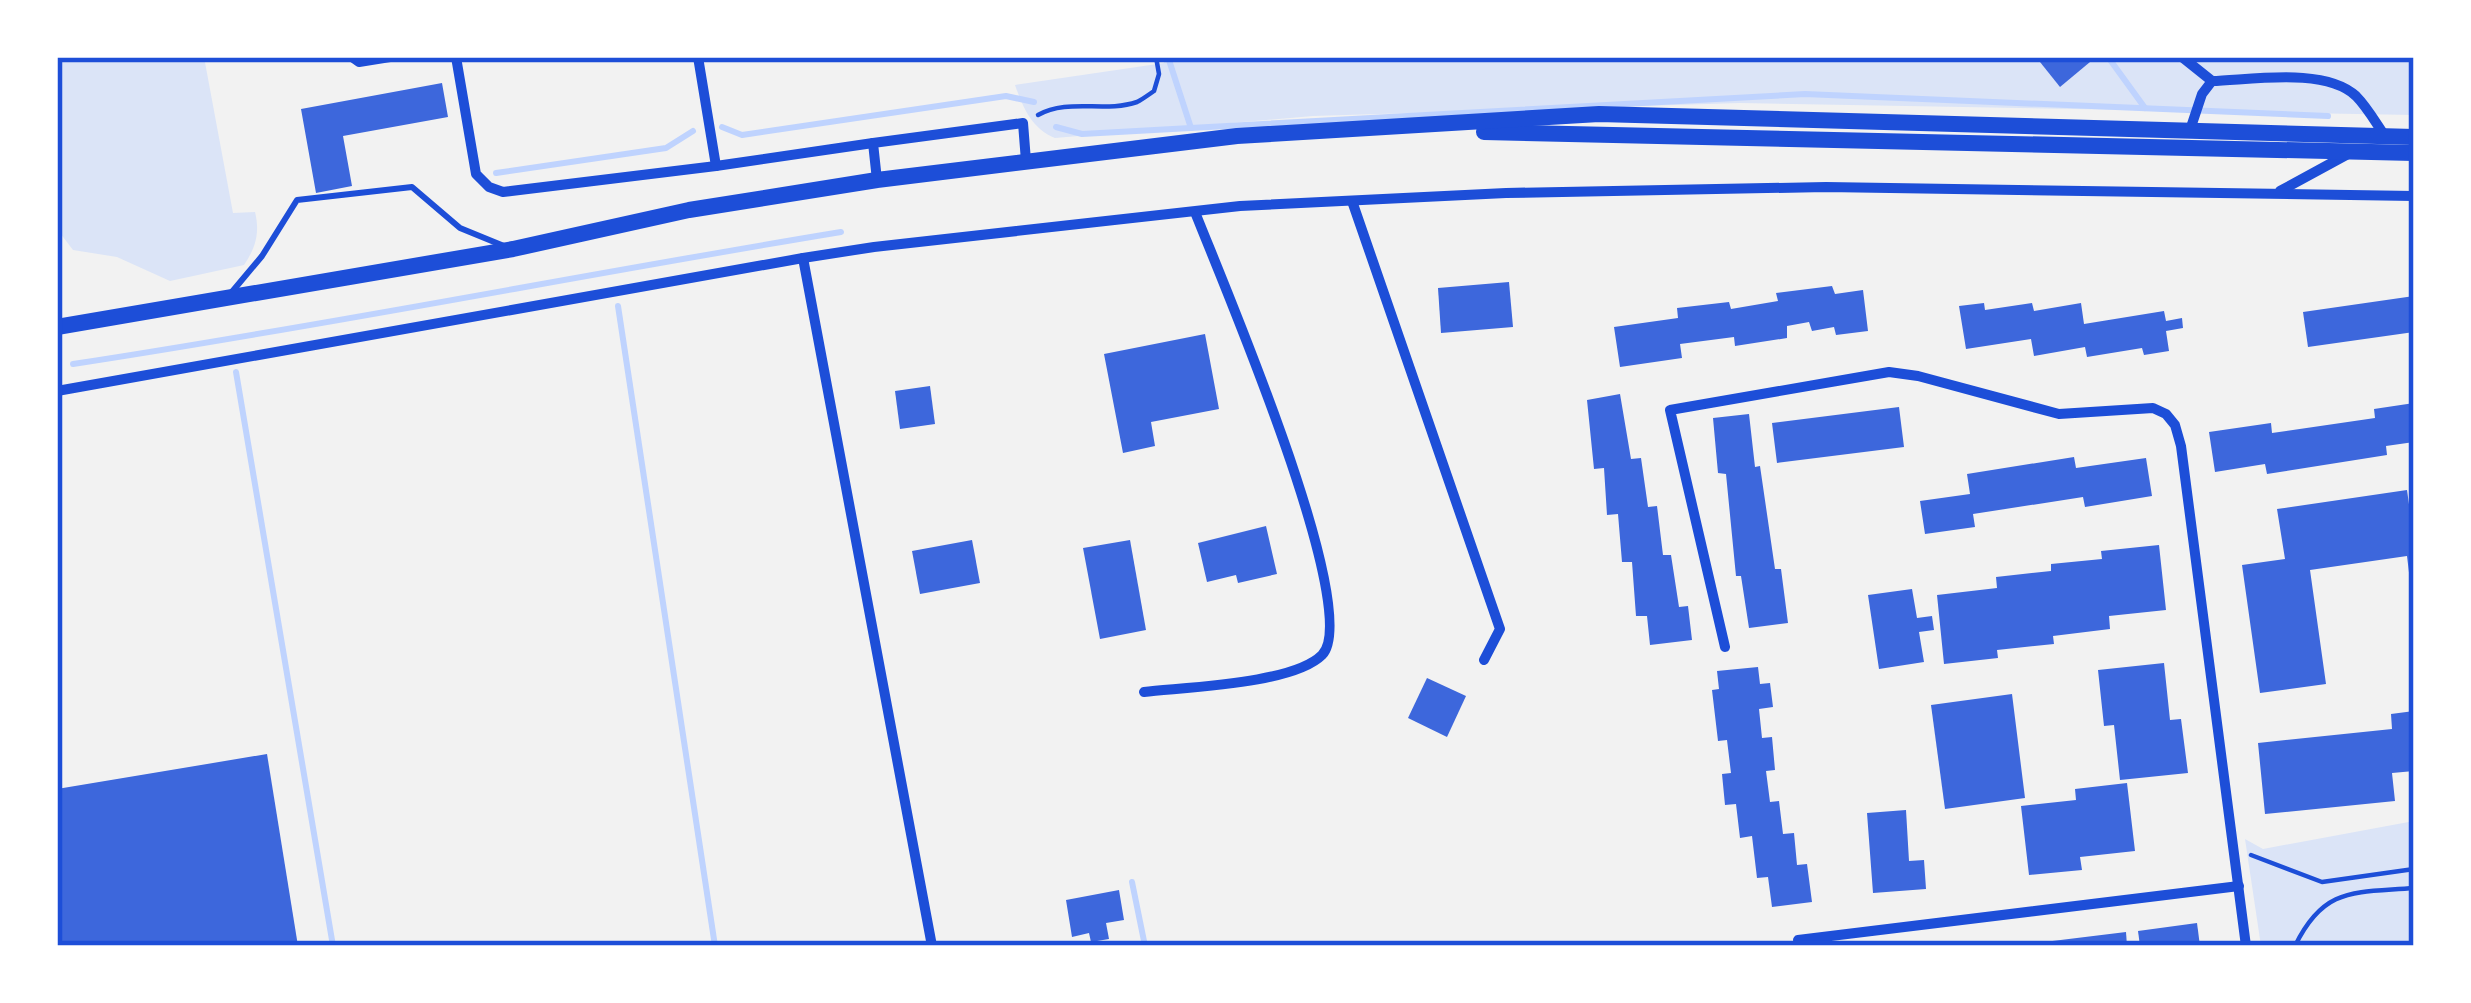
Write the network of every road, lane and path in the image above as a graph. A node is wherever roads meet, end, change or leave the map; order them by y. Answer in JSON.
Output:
{"nodes":[{"id":1,"x":352,"y":57,"type":"edge"},
{"id":2,"x":390,"y":57,"type":"edge"},
{"id":3,"x":456,"y":57,"type":"edge"},
{"id":4,"x":698,"y":57,"type":"edge"},
{"id":5,"x":1156,"y":57,"type":"edge"},
{"id":6,"x":2182,"y":57,"type":"edge"},
{"id":7,"x":2212,"y":81,"type":"junction"},
{"id":8,"x":1023,"y":123,"type":"junction"},
{"id":9,"x":1381,"y":129,"type":"junction"},
{"id":10,"x":2190,"y":130,"type":"junction"},
{"id":11,"x":2385,"y":136,"type":"junction"},
{"id":12,"x":2414,"y":136,"type":"edge"},
{"id":13,"x":873,"y":143,"type":"junction"},
{"id":14,"x":2354,"y":151,"type":"junction"},
{"id":15,"x":2414,"y":153,"type":"edge"},
{"id":16,"x":1026,"y":161,"type":"junction"},
{"id":17,"x":716,"y":166,"type":"junction"},
{"id":18,"x":877,"y":180,"type":"junction"},
{"id":19,"x":2278,"y":193,"type":"junction"},
{"id":20,"x":2414,"y":196,"type":"edge"},
{"id":21,"x":1352,"y":201,"type":"junction"},
{"id":22,"x":1195,"y":212,"type":"junction"},
{"id":23,"x":513,"y":249,"type":"junction"},
{"id":24,"x":803,"y":258,"type":"junction"},
{"id":25,"x":228,"y":297,"type":"junction"},
{"id":26,"x":57,"y":327,"type":"edge"},
{"id":27,"x":57,"y":391,"type":"edge"},
{"id":28,"x":1725,"y":647,"type":"dead end"},
{"id":29,"x":1484,"y":660,"type":"dead end"},
{"id":30,"x":1144,"y":692,"type":"dead end"},
{"id":31,"x":2244,"y":853,"type":"dead end"},
{"id":32,"x":2414,"y":869,"type":"edge"},
{"id":33,"x":2363,"y":876,"type":"junction"},
{"id":34,"x":2239,"y":886,"type":"junction"},
{"id":35,"x":2414,"y":888,"type":"edge"},
{"id":36,"x":2366,"y":892,"type":"junction"},
{"id":37,"x":1798,"y":940,"type":"dead end"},
{"id":38,"x":932,"y":946,"type":"edge"},
{"id":39,"x":2246,"y":946,"type":"edge"},
{"id":40,"x":2295,"y":946,"type":"edge"}],
"edges":[{"from":1,"to":2,"type":"street"},
{"from":3,"to":17,"type":"street"},
{"from":4,"to":17,"type":"street"},
{"from":5,"to":8,"type":"path"},
{"from":6,"to":7,"type":"street"},
{"from":7,"to":10,"type":"street"},
{"from":7,"to":11,"type":"street"},
{"from":8,"to":13,"type":"street"},
{"from":8,"to":16,"type":"street"},
{"from":9,"to":10,"type":"main road"},
{"from":9,"to":14,"type":"main road"},
{"from":9,"to":16,"type":"main road"},
{"from":10,"to":11,"type":"main road"},
{"from":11,"to":12,"type":"main road"},
{"from":13,"to":17,"type":"street"},
{"from":13,"to":18,"type":"street"},
{"from":14,"to":15,"type":"main road"},
{"from":14,"to":19,"type":"street"},
{"from":16,"to":18,"type":"main road"},
{"from":18,"to":23,"type":"main road"},
{"from":19,"to":20,"type":"street"},
{"from":19,"to":21,"type":"street"},
{"from":21,"to":22,"type":"street"},
{"from":21,"to":29,"type":"street"},
{"from":22,"to":24,"type":"street"},
{"from":22,"to":30,"type":"street"},
{"from":23,"to":25,"type":"main road"},
{"from":23,"to":25,"type":"lane"},
{"from":24,"to":27,"type":"street"},
{"from":24,"to":38,"type":"street"},
{"from":25,"to":26,"type":"main road"},
{"from":28,"to":34,"type":"street"},
{"from":31,"to":33,"type":"path"},
{"from":32,"to":33,"type":"path"},
{"from":33,"to":36,"type":"path"},
{"from":34,"to":37,"type":"street"},
{"from":34,"to":39,"type":"street"},
{"from":35,"to":36,"type":"path"},
{"from":36,"to":40,"type":"path"}]}
